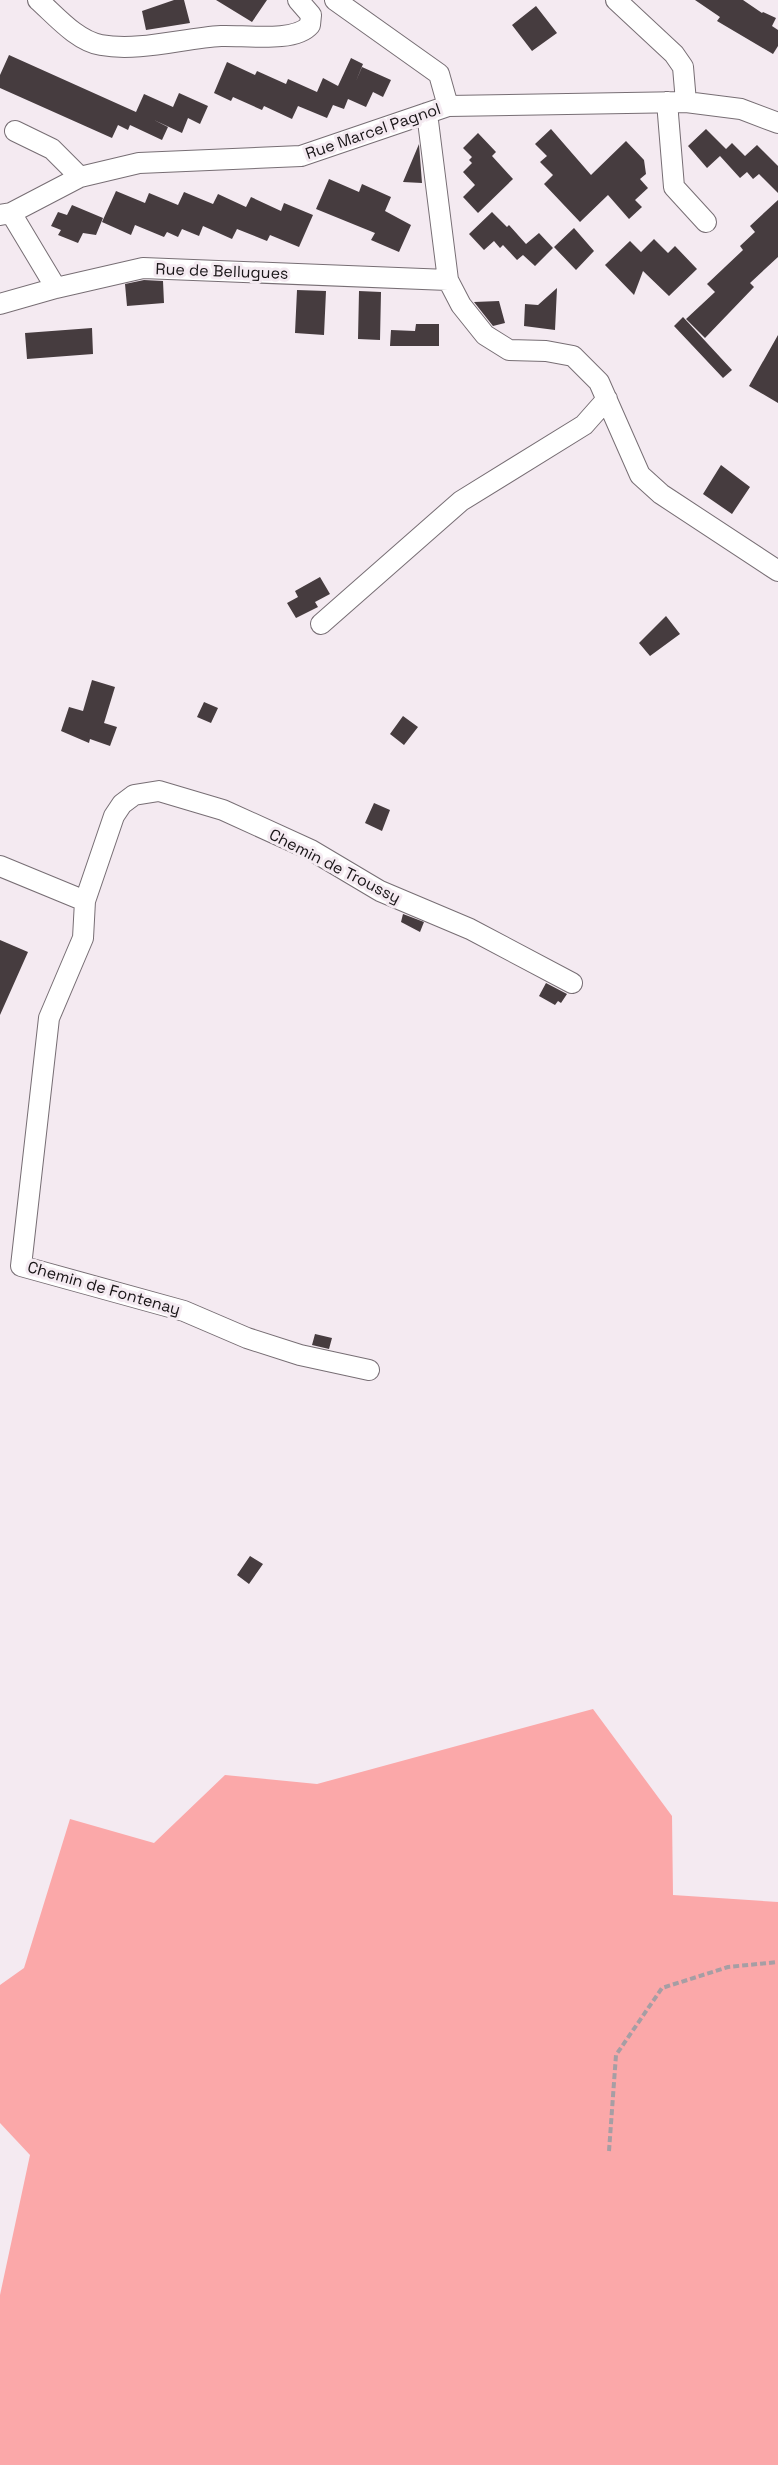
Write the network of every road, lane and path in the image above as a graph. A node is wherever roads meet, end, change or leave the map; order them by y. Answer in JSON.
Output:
{"nodes":[{"id":1,"x":38,"y":0,"type":"edge"},
{"id":2,"x":298,"y":0,"type":"edge"},
{"id":3,"x":335,"y":0,"type":"edge"},
{"id":4,"x":616,"y":0,"type":"edge"},
{"id":5,"x":677,"y":102,"type":"junction"},
{"id":6,"x":448,"y":106,"type":"junction"},
{"id":7,"x":427,"y":113,"type":"junction"},
{"id":8,"x":778,"y":123,"type":"edge"},
{"id":9,"x":15,"y":131,"type":"dead end"},
{"id":10,"x":80,"y":177,"type":"junction"},
{"id":11,"x":6,"y":214,"type":"edge"},
{"id":12,"x":706,"y":222,"type":"dead end"},
{"id":13,"x":448,"y":280,"type":"junction"},
{"id":14,"x":56,"y":288,"type":"junction"},
{"id":15,"x":0,"y":304,"type":"edge"},
{"id":16,"x":607,"y":399,"type":"junction"},
{"id":17,"x":778,"y":571,"type":"edge"},
{"id":18,"x":321,"y":624,"type":"dead end"},
{"id":19,"x":0,"y":866,"type":"edge"},
{"id":20,"x":85,"y":901,"type":"junction"},
{"id":21,"x":572,"y":983,"type":"dead end"},
{"id":22,"x":369,"y":1370,"type":"dead end"},
{"id":23,"x":778,"y":1962,"type":"edge"},
{"id":24,"x":609,"y":2151,"type":"dead end"}],
"edges":[{"from":1,"to":2,"type":"street"},
{"from":3,"to":6,"type":"street"},
{"from":4,"to":5,"type":"street"},
{"from":5,"to":6,"type":"street","name":"Rue Marcel Pagnol"},
{"from":5,"to":8,"type":"street","name":"Rue Marcel Pagnol"},
{"from":5,"to":12,"type":"street"},
{"from":6,"to":7,"type":"street","name":"Rue Marcel Pagnol"},
{"from":7,"to":10,"type":"street","name":"Rue Marcel Pagnol"},
{"from":7,"to":13,"type":"street"},
{"from":9,"to":10,"type":"street"},
{"from":10,"to":11,"type":"street","name":"Rue Marcel Pagnol"},
{"from":11,"to":14,"type":"street","name":"Rue Marcel Pagnol"},
{"from":13,"to":14,"type":"street","name":"Rue de Bellugues"},
{"from":13,"to":16,"type":"street"},
{"from":14,"to":15,"type":"street","name":"Rue de Bellugues"},
{"from":16,"to":17,"type":"street"},
{"from":16,"to":18,"type":"street"},
{"from":19,"to":20,"type":"street"},
{"from":20,"to":21,"type":"street","name":"Chemin de Troussy"},
{"from":20,"to":22,"type":"street","name":"Chemin de Fontenay"},
{"from":23,"to":24,"type":"path"}]}
